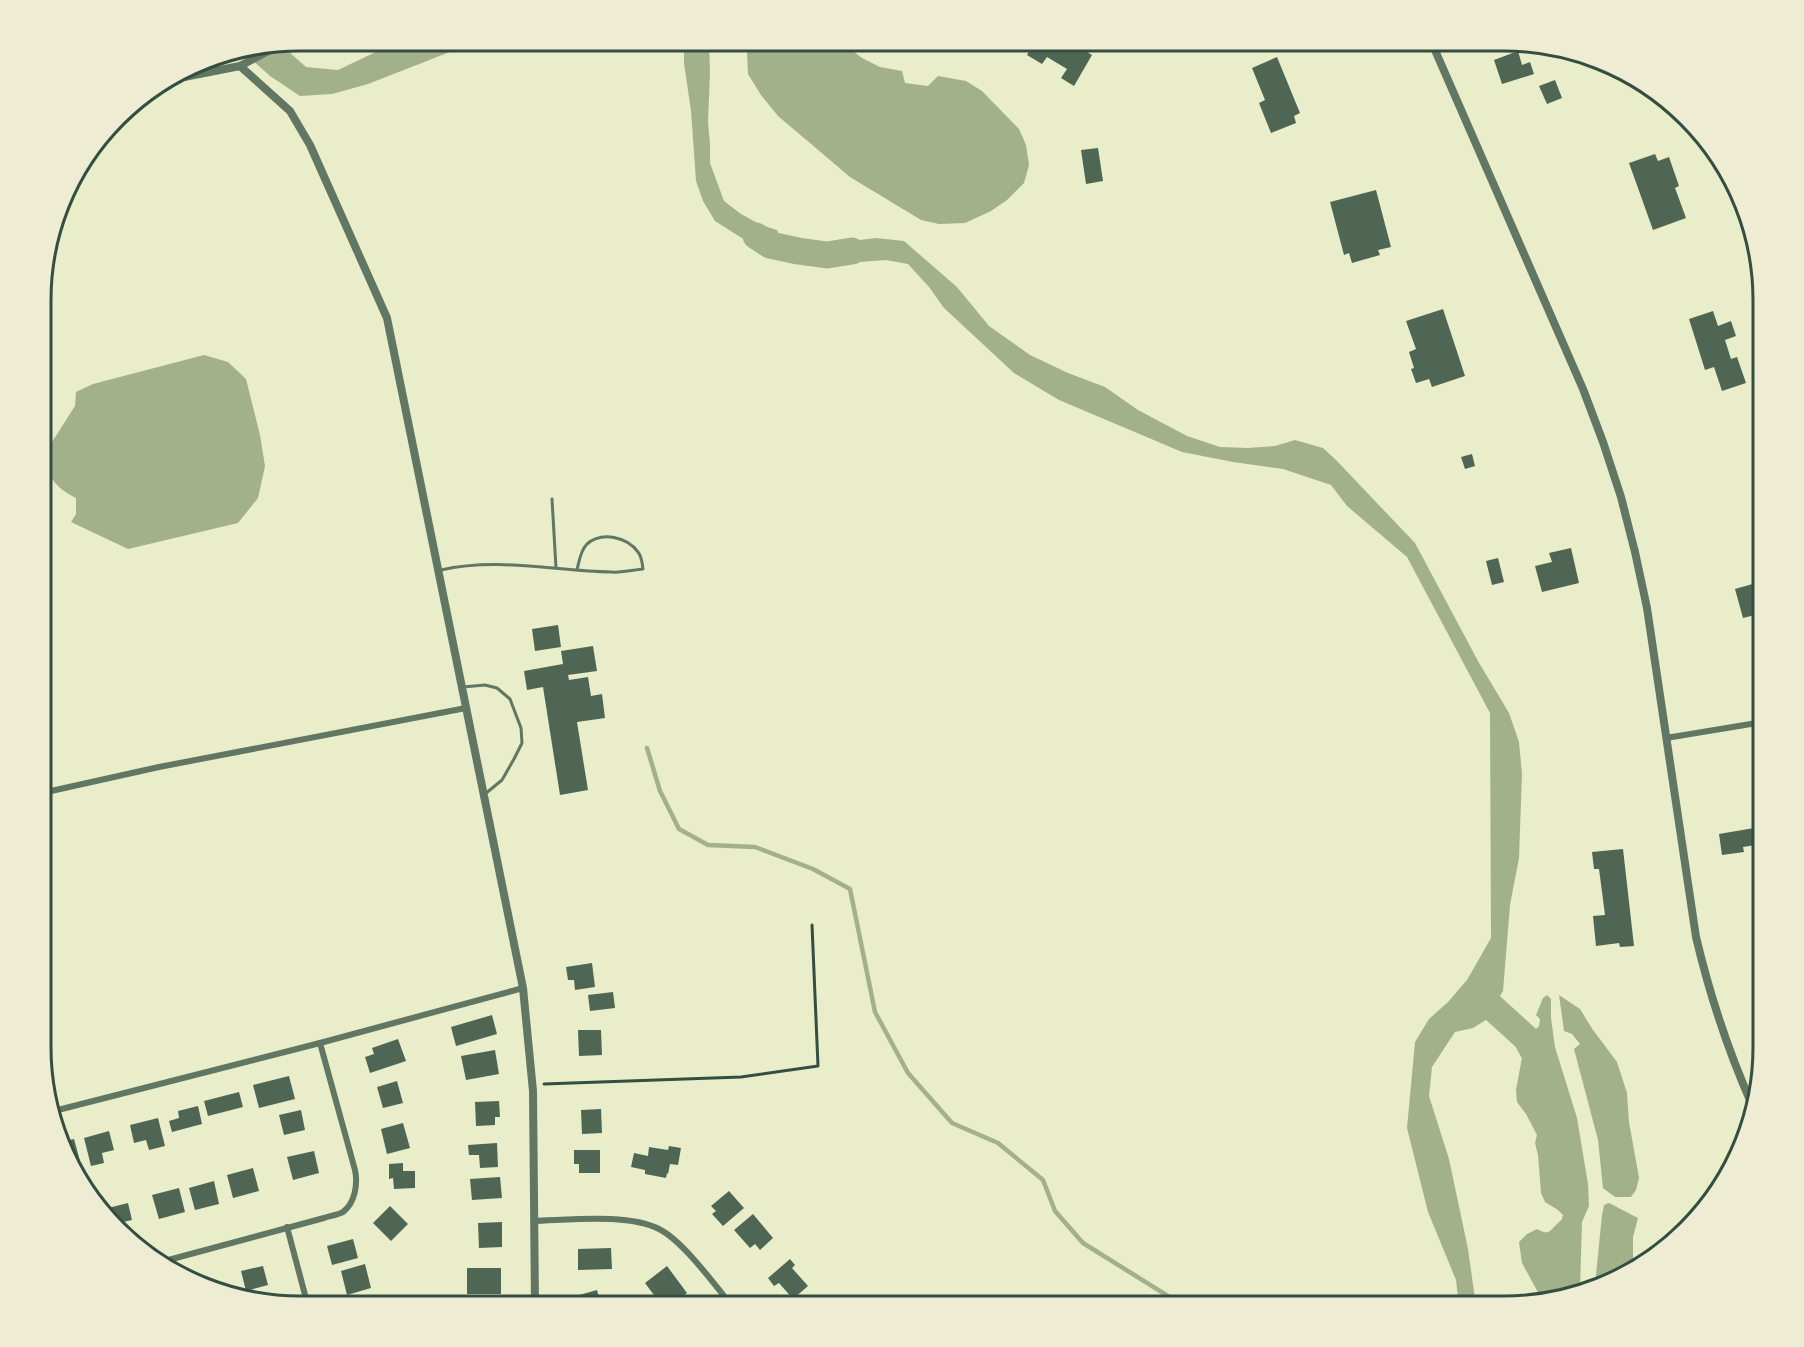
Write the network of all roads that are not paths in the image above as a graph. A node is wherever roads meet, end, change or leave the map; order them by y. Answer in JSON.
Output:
{"nodes":[{"id":1,"x":1435,"y":51,"type":"edge"},
{"id":2,"x":262,"y":54,"type":"edge"},
{"id":3,"x":240,"y":66,"type":"junction"},
{"id":4,"x":194,"y":75,"type":"edge"},
{"id":5,"x":552,"y":499,"type":"dead end"},
{"id":6,"x":556,"y":568,"type":"junction"},
{"id":7,"x":439,"y":570,"type":"junction"},
{"id":8,"x":577,"y":570,"type":"junction"},
{"id":9,"x":461,"y":687,"type":"junction"},
{"id":10,"x":466,"y":708,"type":"junction"},
{"id":11,"x":1753,"y":724,"type":"edge"},
{"id":12,"x":1665,"y":738,"type":"junction"},
{"id":13,"x":51,"y":791,"type":"edge"},
{"id":14,"x":484,"y":795,"type":"junction"},
{"id":15,"x":523,"y":988,"type":"junction"},
{"id":16,"x":320,"y":1043,"type":"junction"},
{"id":17,"x":1748,"y":1096,"type":"edge"},
{"id":18,"x":59,"y":1110,"type":"edge"},
{"id":19,"x":534,"y":1221,"type":"junction"},
{"id":20,"x":287,"y":1227,"type":"junction"},
{"id":21,"x":170,"y":1260,"type":"edge"},
{"id":22,"x":305,"y":1296,"type":"edge"},
{"id":23,"x":535,"y":1296,"type":"edge"},
{"id":24,"x":724,"y":1296,"type":"edge"}],
"edges":[{"from":1,"to":12,"type":"street"},
{"from":2,"to":3,"type":"street"},
{"from":3,"to":4,"type":"street"},
{"from":3,"to":7,"type":"street"},
{"from":5,"to":6,"type":"lane"},
{"from":6,"to":7,"type":"lane"},
{"from":6,"to":8,"type":"lane"},
{"from":7,"to":9,"type":"street"},
{"from":8,"to":8,"type":"lane"},
{"from":9,"to":10,"type":"street"},
{"from":9,"to":14,"type":"lane"},
{"from":10,"to":13,"type":"street"},
{"from":10,"to":14,"type":"street"},
{"from":11,"to":12,"type":"street"},
{"from":12,"to":17,"type":"street"},
{"from":14,"to":15,"type":"street"},
{"from":15,"to":16,"type":"street"},
{"from":15,"to":19,"type":"street"},
{"from":16,"to":18,"type":"street"},
{"from":16,"to":20,"type":"street"},
{"from":19,"to":23,"type":"street"},
{"from":19,"to":24,"type":"street"},
{"from":20,"to":21,"type":"street"},
{"from":20,"to":22,"type":"street"}]}
